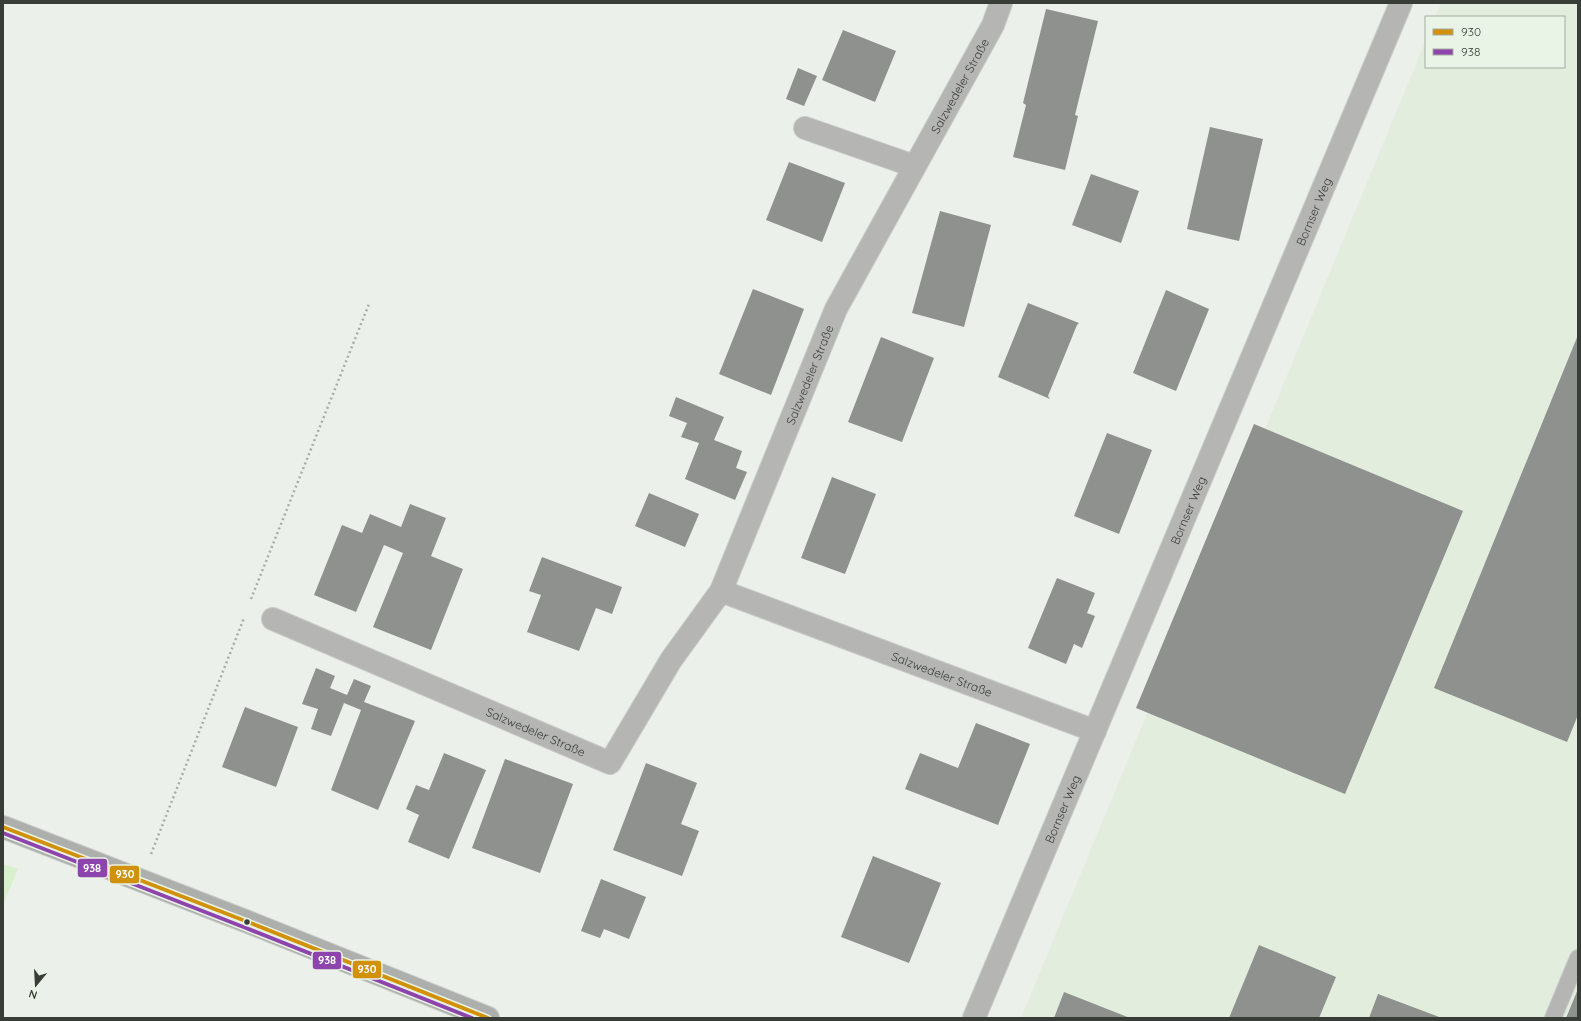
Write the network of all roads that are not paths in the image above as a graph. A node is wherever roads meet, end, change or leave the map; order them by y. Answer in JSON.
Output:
{"nodes":[{"id":1,"x":1002,"y":3,"type":"edge"},
{"id":2,"x":1402,"y":3,"type":"edge"},
{"id":3,"x":805,"y":128,"type":"dead end"},
{"id":4,"x":914,"y":166,"type":"junction"},
{"id":5,"x":721,"y":591,"type":"junction"},
{"id":6,"x":273,"y":619,"type":"dead end"},
{"id":7,"x":1095,"y":731,"type":"junction"},
{"id":8,"x":3,"y":827,"type":"edge"},
{"id":9,"x":1578,"y":958,"type":"edge"},
{"id":10,"x":488,"y":1018,"type":"edge"},
{"id":11,"x":974,"y":1018,"type":"edge"},
{"id":12,"x":1553,"y":1018,"type":"edge"}],
"edges":[{"from":1,"to":4,"type":"street","name":"Salzwedeler Straße"},
{"from":2,"to":7,"type":"street","name":"Bornser Weg"},
{"from":3,"to":4,"type":"street"},
{"from":4,"to":5,"type":"street","name":"Salzwedeler Straße"},
{"from":5,"to":6,"type":"street","name":"Salzwedeler Straße"},
{"from":5,"to":7,"type":"street","name":"Salzwedeler Straße"},
{"from":7,"to":11,"type":"street","name":"Bornser Weg"},
{"from":8,"to":10,"type":"main road"},
{"from":9,"to":12,"type":"lane"}]}
